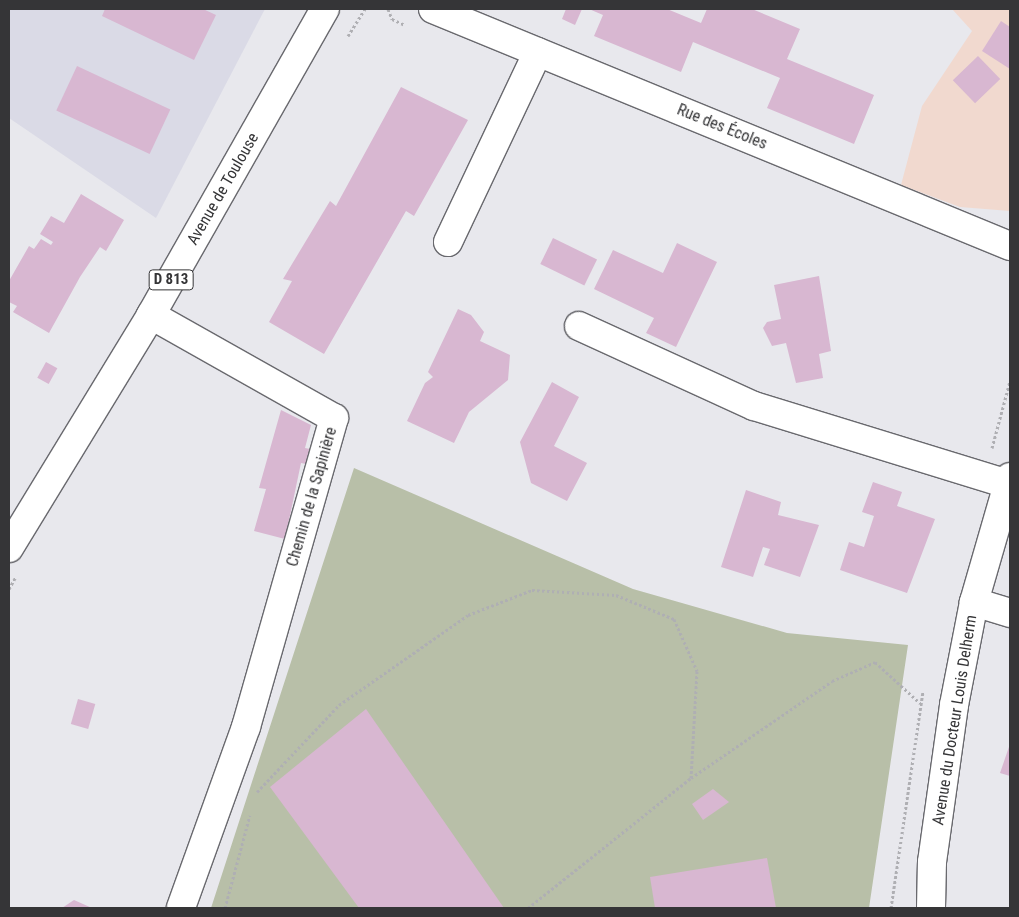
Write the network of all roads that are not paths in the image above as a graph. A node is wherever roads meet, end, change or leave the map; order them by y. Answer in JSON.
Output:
{"nodes":[{"id":1,"x":325,"y":9,"type":"edge"},
{"id":2,"x":433,"y":9,"type":"edge"},
{"id":3,"x":538,"y":52,"type":"junction"},
{"id":4,"x":448,"y":242,"type":"dead end"},
{"id":5,"x":1010,"y":246,"type":"edge"},
{"id":6,"x":151,"y":315,"type":"junction"},
{"id":7,"x":579,"y":326,"type":"dead end"},
{"id":8,"x":1009,"y":480,"type":"edge"},
{"id":9,"x":9,"y":548,"type":"edge"},
{"id":10,"x":974,"y":602,"type":"junction"},
{"id":11,"x":1010,"y":613,"type":"edge"},
{"id":12,"x":181,"y":908,"type":"edge"},
{"id":13,"x":931,"y":908,"type":"edge"}],
"edges":[{"from":1,"to":6,"type":"street","name":"Avenue de Toulouse","number":"D 813"},
{"from":2,"to":3,"type":"street","name":"Rue des Écoles"},
{"from":3,"to":4,"type":"street"},
{"from":3,"to":5,"type":"street","name":"Rue des Écoles"},
{"from":6,"to":9,"type":"street","name":"Avenue de Toulouse","number":"D 813"},
{"from":6,"to":12,"type":"street","name":"Chemin de la Sapinière"},
{"from":7,"to":8,"type":"street"},
{"from":8,"to":10,"type":"street","name":"Avenue du Docteur Louis Delherm"},
{"from":10,"to":11,"type":"street"},
{"from":10,"to":13,"type":"street","name":"Avenue du Docteur Louis Delherm"}]}
